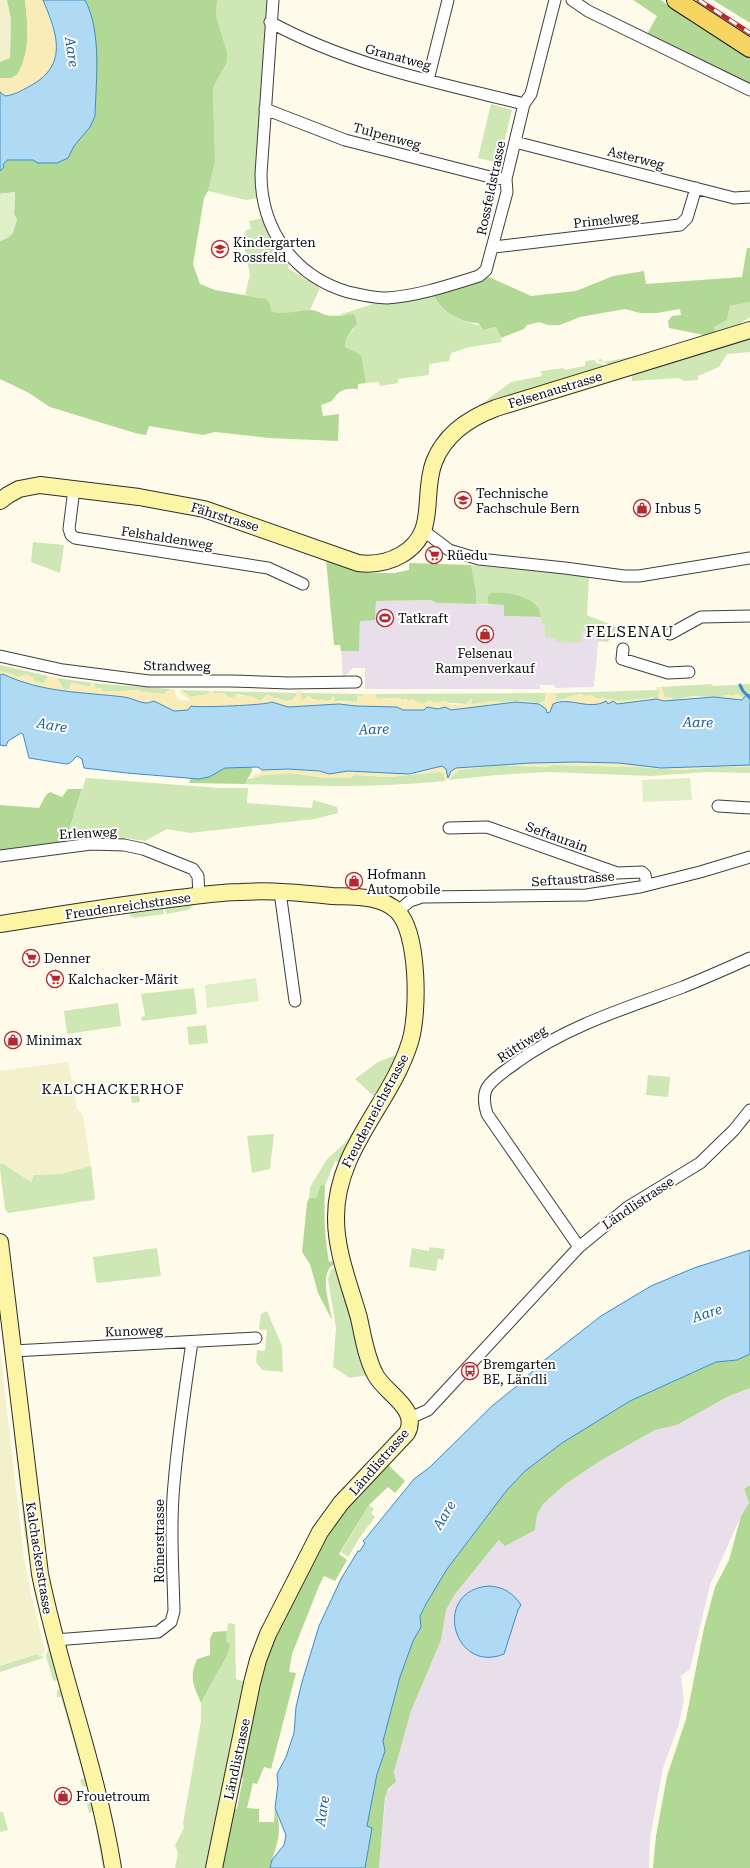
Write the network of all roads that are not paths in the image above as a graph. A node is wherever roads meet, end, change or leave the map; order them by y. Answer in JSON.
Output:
{"nodes":[{"id":1,"x":273,"y":0,"type":"edge"},
{"id":2,"x":448,"y":0,"type":"edge"},
{"id":3,"x":555,"y":0,"type":"edge"},
{"id":4,"x":572,"y":0,"type":"edge"},
{"id":5,"x":676,"y":0,"type":"edge"},
{"id":6,"x":270,"y":22,"type":"junction"},
{"id":7,"x":750,"y":48,"type":"edge"},
{"id":8,"x":428,"y":80,"type":"junction"},
{"id":9,"x":750,"y":90,"type":"edge"},
{"id":10,"x":524,"y":104,"type":"junction"},
{"id":11,"x":265,"y":109,"type":"junction"},
{"id":12,"x":515,"y":142,"type":"junction"},
{"id":13,"x":506,"y":179,"type":"junction"},
{"id":14,"x":696,"y":188,"type":"junction"},
{"id":15,"x":750,"y":197,"type":"edge"},
{"id":16,"x":494,"y":247,"type":"junction"},
{"id":17,"x":750,"y":330,"type":"edge"},
{"id":18,"x":74,"y":489,"type":"junction"},
{"id":19,"x":0,"y":501,"type":"edge"},
{"id":20,"x":425,"y":525,"type":"junction"},
{"id":21,"x":750,"y":558,"type":"edge"},
{"id":22,"x":303,"y":584,"type":"dead end"},
{"id":23,"x":750,"y":616,"type":"edge"},
{"id":24,"x":670,"y":634,"type":"dead end"},
{"id":25,"x":623,"y":649,"type":"dead end"},
{"id":26,"x":0,"y":656,"type":"edge"},
{"id":27,"x":689,"y":672,"type":"dead end"},
{"id":28,"x":356,"y":682,"type":"dead end"},
{"id":29,"x":718,"y":806,"type":"dead end"},
{"id":30,"x":750,"y":808,"type":"edge"},
{"id":31,"x":449,"y":828,"type":"dead end"},
{"id":32,"x":0,"y":856,"type":"edge"},
{"id":33,"x":750,"y":857,"type":"edge"},
{"id":34,"x":647,"y":885,"type":"junction"},
{"id":35,"x":280,"y":892,"type":"junction"},
{"id":36,"x":199,"y":896,"type":"junction"},
{"id":37,"x":398,"y":911,"type":"junction"},
{"id":38,"x":0,"y":924,"type":"edge"},
{"id":39,"x":750,"y":958,"type":"edge"},
{"id":40,"x":294,"y":1002,"type":"dead end"},
{"id":41,"x":750,"y":1110,"type":"edge"},
{"id":42,"x":0,"y":1242,"type":"edge"},
{"id":43,"x":579,"y":1247,"type":"junction"},
{"id":44,"x":256,"y":1338,"type":"dead end"},
{"id":45,"x":192,"y":1342,"type":"junction"},
{"id":46,"x":12,"y":1351,"type":"junction"},
{"id":47,"x":410,"y":1418,"type":"junction"},
{"id":48,"x":55,"y":1640,"type":"junction"},
{"id":49,"x":113,"y":1868,"type":"edge"},
{"id":50,"x":214,"y":1868,"type":"edge"}],
"edges":[{"from":1,"to":6,"type":"street","name":"Rossfeldstrasse"},
{"from":2,"to":8,"type":"street"},
{"from":3,"to":10,"type":"street","name":"Rossfeldstrasse"},
{"from":4,"to":9,"type":"street"},
{"from":5,"to":7,"type":"main road"},
{"from":6,"to":8,"type":"street","name":"Granatweg"},
{"from":6,"to":11,"type":"street","name":"Rossfeldstrasse"},
{"from":8,"to":10,"type":"street","name":"Granatweg"},
{"from":10,"to":12,"type":"street","name":"Rossfeldstrasse"},
{"from":11,"to":13,"type":"street","name":"Tulpenweg"},
{"from":11,"to":16,"type":"street","name":"Rossfeldstrasse"},
{"from":12,"to":13,"type":"street","name":"Rossfeldstrasse"},
{"from":12,"to":14,"type":"street","name":"Asterweg"},
{"from":13,"to":16,"type":"street","name":"Rossfeldstrasse"},
{"from":14,"to":15,"type":"street","name":"Asterweg"},
{"from":14,"to":16,"type":"street","name":"Primelweg"},
{"from":17,"to":20,"type":"street","name":"Felsenaustrasse"},
{"from":18,"to":19,"type":"street","name":"Fährstrasse"},
{"from":18,"to":20,"type":"street","name":"Fährstrasse"},
{"from":18,"to":22,"type":"street","name":"Felshaldenweg"},
{"from":20,"to":21,"type":"street"},
{"from":23,"to":24,"type":"street"},
{"from":25,"to":27,"type":"street"},
{"from":26,"to":28,"type":"street","name":"Strandweg"},
{"from":29,"to":30,"type":"street"},
{"from":31,"to":34,"type":"street","name":"Seftaurain"},
{"from":32,"to":36,"type":"street","name":"Erlenweg"},
{"from":33,"to":34,"type":"street","name":"Seftaustrasse"},
{"from":34,"to":37,"type":"street","name":"Seftaustrasse"},
{"from":35,"to":36,"type":"street","name":"Freudenreichstrasse"},
{"from":35,"to":37,"type":"street","name":"Freudenreichstrasse"},
{"from":35,"to":40,"type":"street"},
{"from":36,"to":38,"type":"street","name":"Freudenreichstrasse"},
{"from":37,"to":47,"type":"street","name":"Freudenreichstrasse"},
{"from":39,"to":43,"type":"street","name":"Rüttiweg"},
{"from":41,"to":43,"type":"street","name":"Ländlistrasse"},
{"from":42,"to":46,"type":"street","name":"Kalchackerstrasse"},
{"from":43,"to":47,"type":"street","name":"Ländlistrasse"},
{"from":44,"to":45,"type":"street","name":"Kunoweg"},
{"from":45,"to":46,"type":"street","name":"Kunoweg"},
{"from":45,"to":48,"type":"street","name":"Römerstrasse"},
{"from":46,"to":48,"type":"street","name":"Kalchackerstrasse"},
{"from":47,"to":50,"type":"street","name":"Ländlistrasse"},
{"from":48,"to":49,"type":"street","name":"Kalchackerstrasse"}]}
